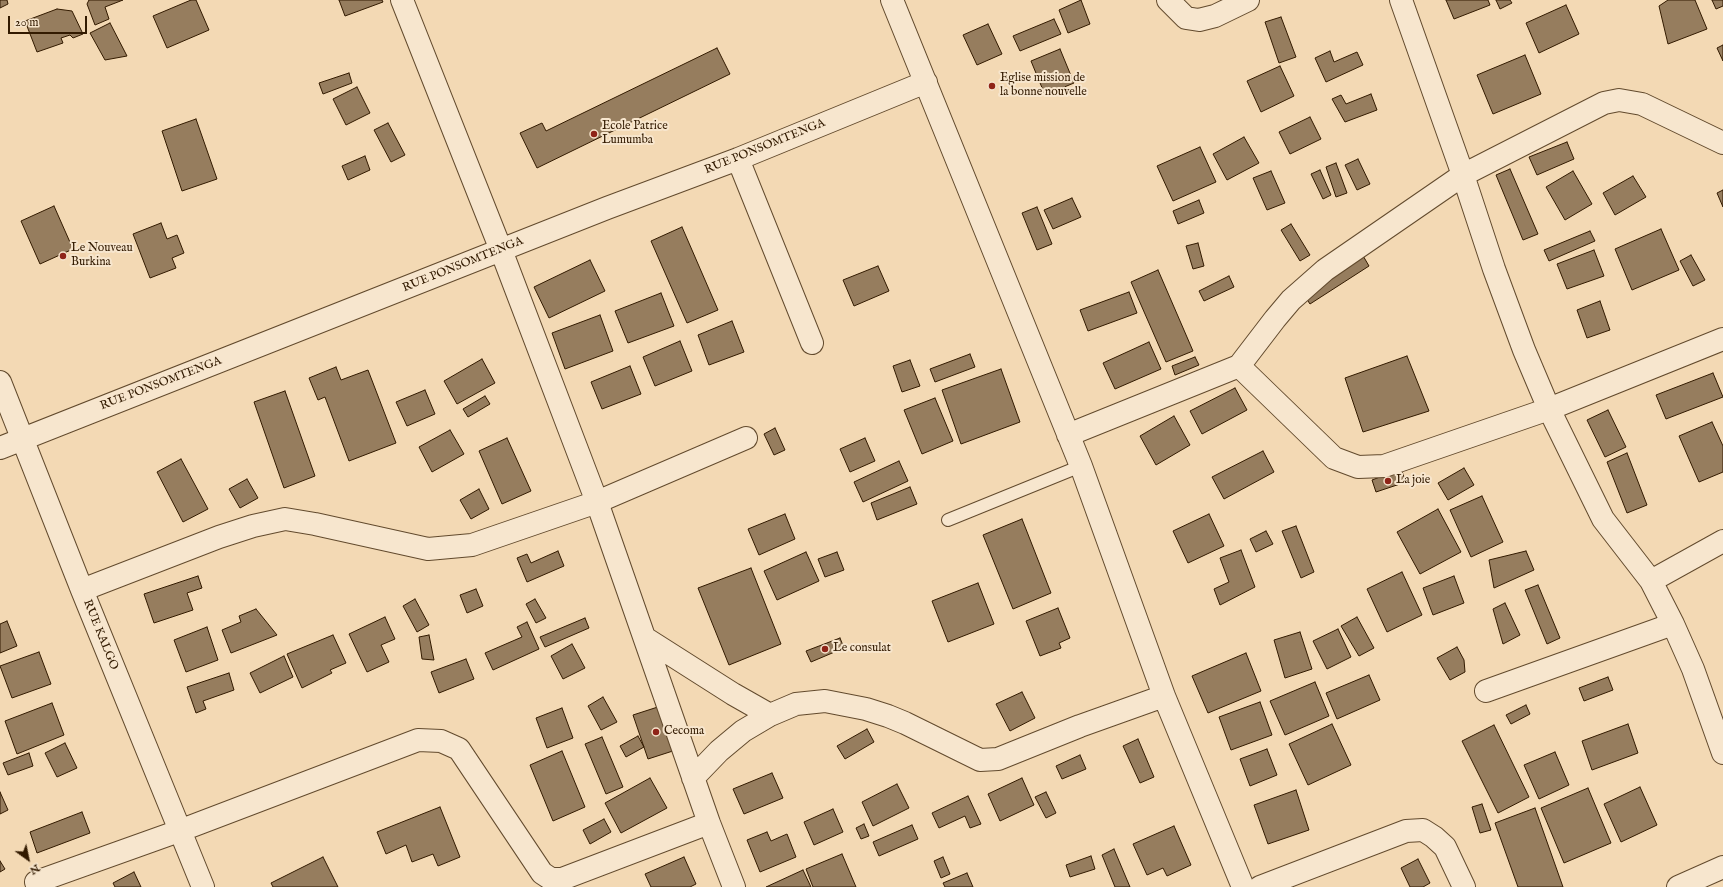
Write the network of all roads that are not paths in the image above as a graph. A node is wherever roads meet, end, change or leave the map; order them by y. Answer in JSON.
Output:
{"nodes":[{"id":1,"x":402,"y":0,"type":"edge"},
{"id":2,"x":892,"y":0,"type":"edge"},
{"id":3,"x":1168,"y":0,"type":"edge"},
{"id":4,"x":1248,"y":0,"type":"edge"},
{"id":5,"x":1401,"y":0,"type":"edge"},
{"id":6,"x":926,"y":82,"type":"junction"},
{"id":7,"x":1723,"y":143,"type":"edge"},
{"id":8,"x":738,"y":159,"type":"junction"},
{"id":9,"x":1463,"y":175,"type":"junction"},
{"id":10,"x":501,"y":250,"type":"junction"},
{"id":11,"x":1723,"y":339,"type":"edge"},
{"id":12,"x":812,"y":343,"type":"dead end"},
{"id":13,"x":1239,"y":366,"type":"junction"},
{"id":14,"x":0,"y":382,"type":"edge"},
{"id":15,"x":1549,"y":409,"type":"junction"},
{"id":16,"x":1068,"y":435,"type":"junction"},
{"id":17,"x":746,"y":438,"type":"dead end"},
{"id":18,"x":22,"y":439,"type":"junction"},
{"id":19,"x":0,"y":448,"type":"edge"},
{"id":20,"x":1081,"y":466,"type":"junction"},
{"id":21,"x":597,"y":502,"type":"junction"},
{"id":22,"x":948,"y":520,"type":"dead end"},
{"id":23,"x":1723,"y":541,"type":"edge"},
{"id":24,"x":1651,"y":581,"type":"junction"},
{"id":25,"x":82,"y":590,"type":"junction"},
{"id":26,"x":1673,"y":624,"type":"junction"},
{"id":27,"x":645,"y":638,"type":"junction"},
{"id":28,"x":1486,"y":691,"type":"dead end"},
{"id":29,"x":1164,"y":696,"type":"junction"},
{"id":30,"x":770,"y":715,"type":"junction"},
{"id":31,"x":1723,"y":754,"type":"edge"},
{"id":32,"x":693,"y":778,"type":"junction"},
{"id":33,"x":709,"y":823,"type":"junction"},
{"id":34,"x":179,"y":831,"type":"junction"},
{"id":35,"x":1723,"y":867,"type":"edge"},
{"id":36,"x":36,"y":882,"type":"dead end"},
{"id":37,"x":203,"y":887,"type":"edge"},
{"id":38,"x":734,"y":887,"type":"edge"},
{"id":39,"x":1243,"y":887,"type":"edge"},
{"id":40,"x":1260,"y":887,"type":"edge"},
{"id":41,"x":1464,"y":887,"type":"edge"},
{"id":42,"x":1678,"y":887,"type":"edge"}],
"edges":[{"from":1,"to":10,"type":"street"},
{"from":2,"to":6,"type":"street"},
{"from":3,"to":4,"type":"street"},
{"from":5,"to":9,"type":"street"},
{"from":6,"to":8,"type":"street","name":"RUE PONSOMTENGA"},
{"from":6,"to":16,"type":"street"},
{"from":7,"to":9,"type":"street"},
{"from":8,"to":10,"type":"street","name":"RUE PONSOMTENGA"},
{"from":8,"to":12,"type":"street"},
{"from":9,"to":13,"type":"street"},
{"from":9,"to":15,"type":"street"},
{"from":10,"to":18,"type":"street","name":"RUE PONSOMTENGA"},
{"from":10,"to":21,"type":"street"},
{"from":11,"to":15,"type":"street"},
{"from":13,"to":15,"type":"street"},
{"from":13,"to":16,"type":"street"},
{"from":14,"to":18,"type":"street","name":"RUE KALGO"},
{"from":15,"to":24,"type":"street"},
{"from":16,"to":20,"type":"street"},
{"from":17,"to":21,"type":"street"},
{"from":18,"to":19,"type":"street","name":"RUE PONSOMTENGA"},
{"from":18,"to":25,"type":"street","name":"RUE KALGO"},
{"from":20,"to":22,"type":"lane"},
{"from":20,"to":29,"type":"street"},
{"from":21,"to":25,"type":"street"},
{"from":21,"to":27,"type":"street"},
{"from":23,"to":24,"type":"street"},
{"from":24,"to":26,"type":"street"},
{"from":25,"to":34,"type":"street","name":"RUE KALGO"},
{"from":26,"to":28,"type":"street"},
{"from":26,"to":31,"type":"street"},
{"from":27,"to":30,"type":"street"},
{"from":27,"to":32,"type":"street"},
{"from":29,"to":30,"type":"street"},
{"from":29,"to":39,"type":"street"},
{"from":30,"to":32,"type":"street"},
{"from":32,"to":33,"type":"street"},
{"from":33,"to":34,"type":"street"},
{"from":33,"to":38,"type":"street"},
{"from":34,"to":36,"type":"street"},
{"from":34,"to":37,"type":"street","name":"RUE KALGO"},
{"from":35,"to":42,"type":"street"},
{"from":40,"to":41,"type":"street"}]}
